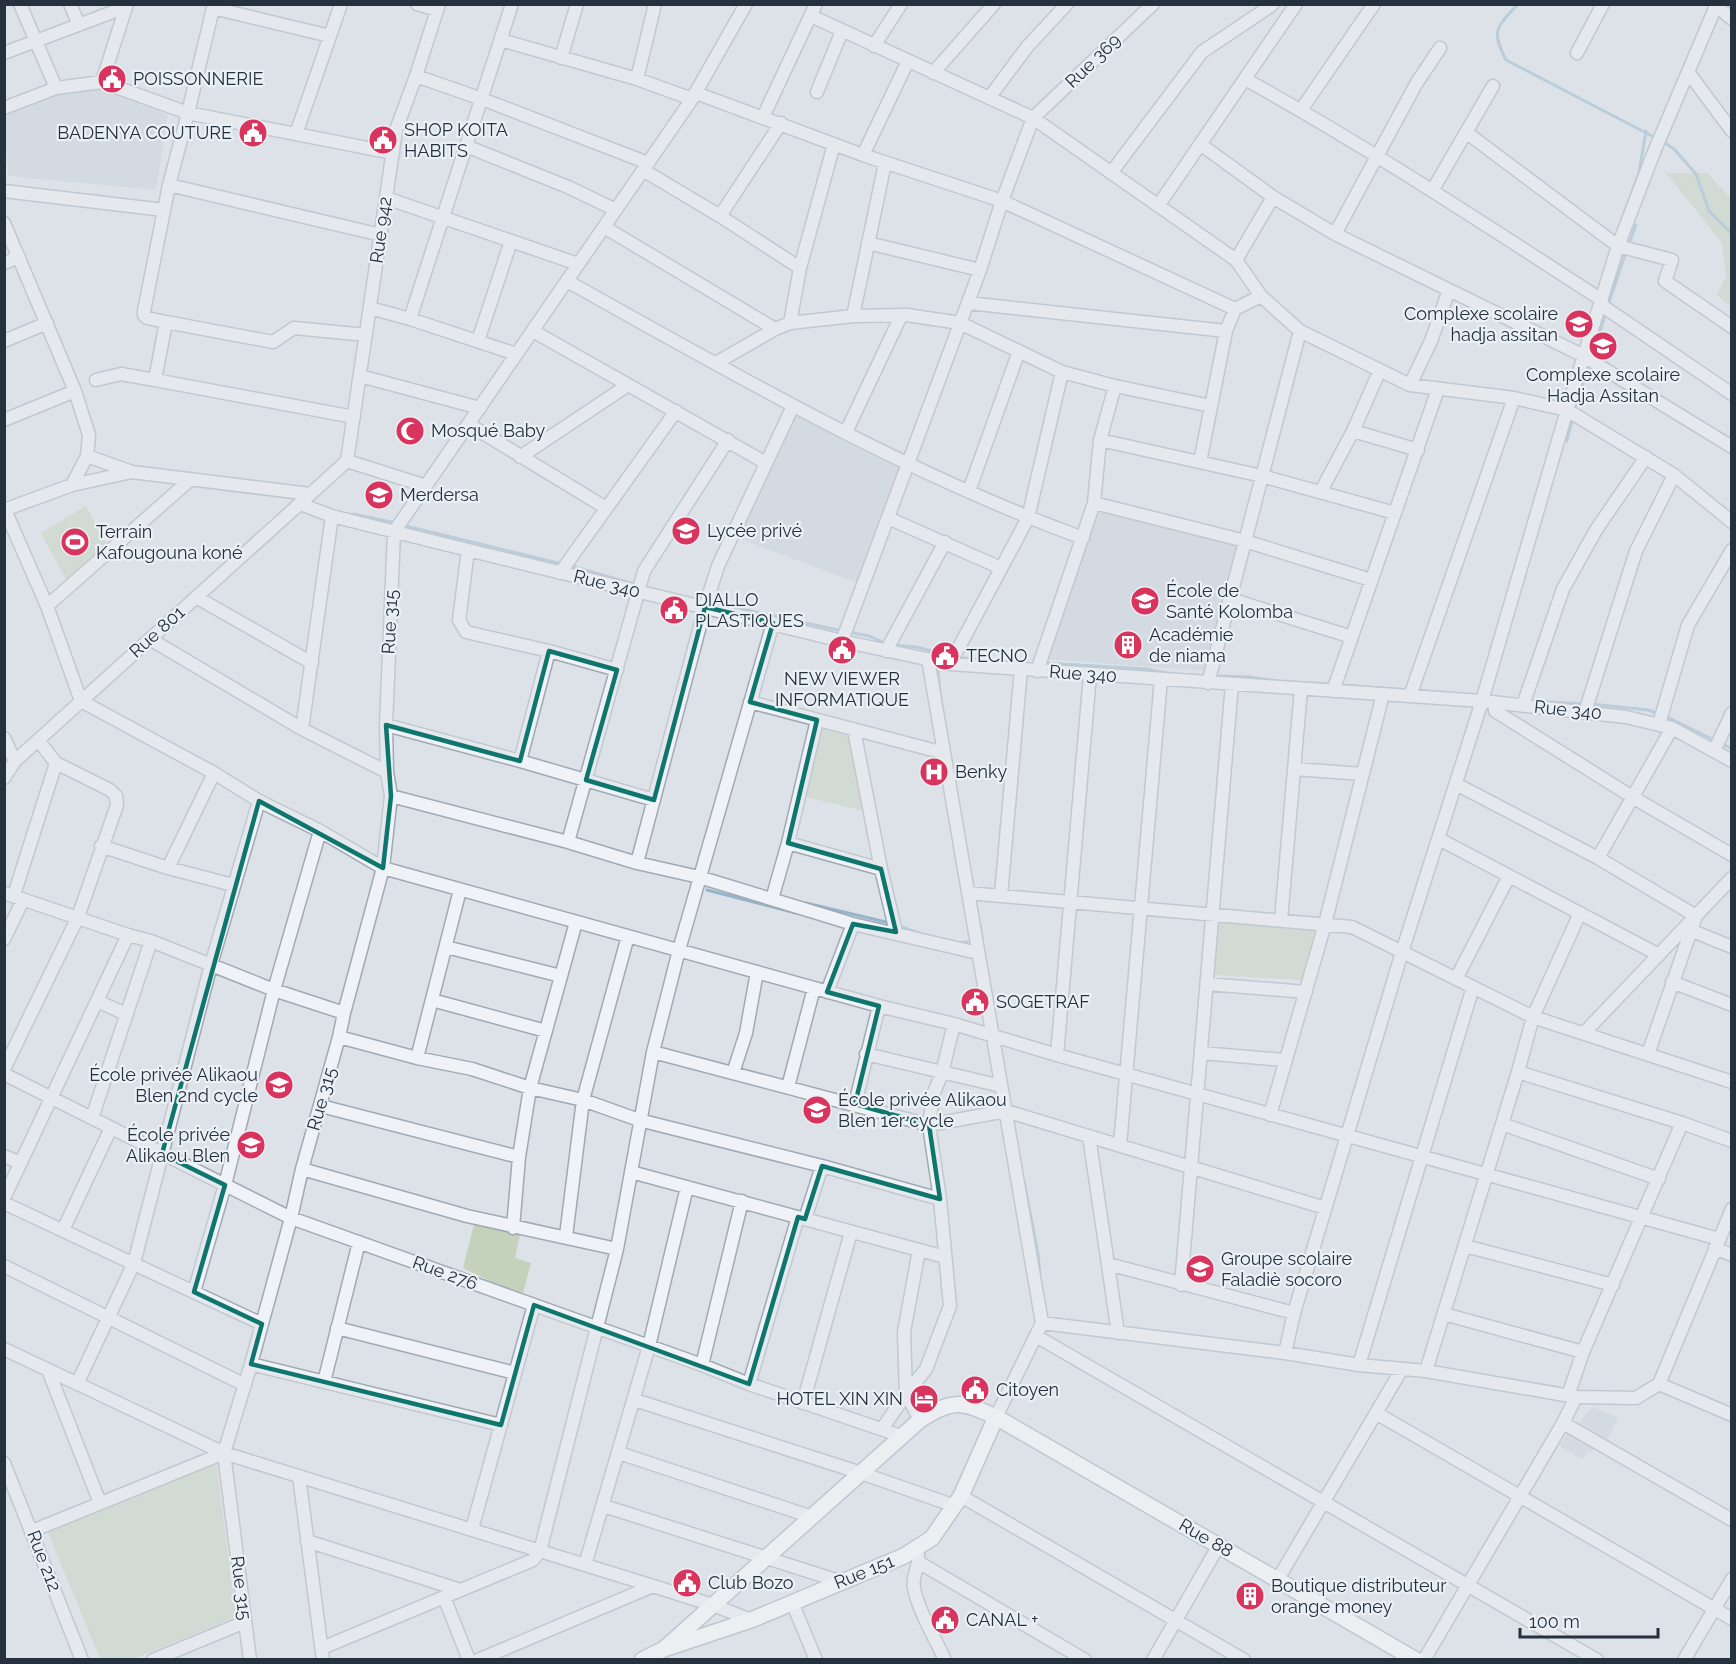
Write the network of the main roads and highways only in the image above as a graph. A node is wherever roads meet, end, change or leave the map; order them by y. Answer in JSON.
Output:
{"nodes":[{"id":1,"x":996,"y":1417,"type":"junction"},
{"id":2,"x":664,"y":1649,"type":"junction"},
{"id":3,"x":642,"y":1659,"type":"edge"},
{"id":4,"x":1416,"y":1659,"type":"edge"}],
"edges":[{"from":1,"to":2,"type":"main road","name":"Rue 88"},
{"from":1,"to":2,"type":"main road","name":"Rue 151"},
{"from":1,"to":4,"type":"main road","name":"Rue 88"},
{"from":2,"to":3,"type":"main road"}]}
